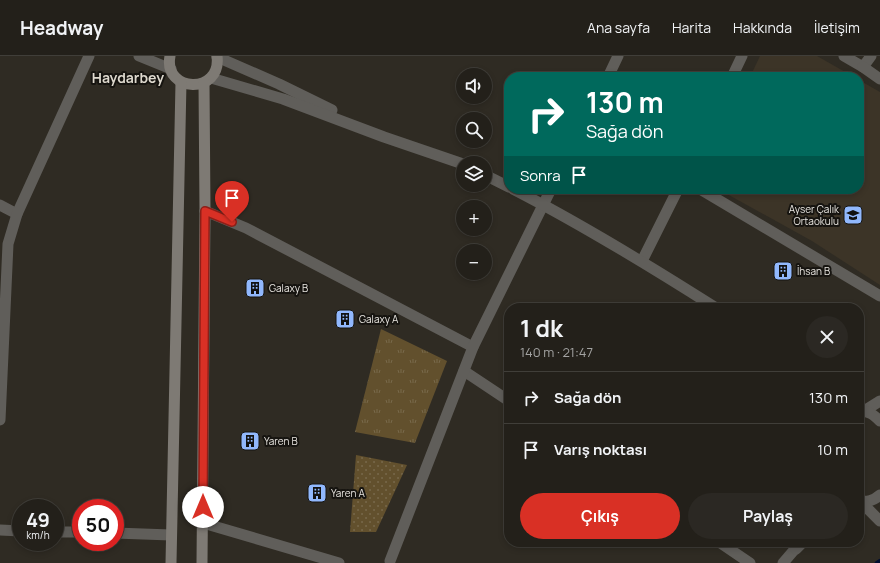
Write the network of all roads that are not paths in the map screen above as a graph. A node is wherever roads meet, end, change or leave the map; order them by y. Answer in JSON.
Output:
{"nodes":[{"id":1,"x":89,"y":56,"type":"edge"},
{"id":2,"x":139,"y":56,"type":"edge"},
{"id":3,"x":170,"y":56,"type":"edge"},
{"id":4,"x":618,"y":56,"type":"edge"},
{"id":5,"x":742,"y":56,"type":"edge"},
{"id":6,"x":844,"y":56,"type":"edge"},
{"id":7,"x":871,"y":56,"type":"edge"},
{"id":8,"x":217,"y":57,"type":"edge"},
{"id":9,"x":863,"y":67,"type":"junction"},
{"id":10,"x":171,"y":69,"type":"junction"},
{"id":11,"x":610,"y":72,"type":"edge"},
{"id":12,"x":734,"y":72,"type":"edge"},
{"id":13,"x":880,"y":79,"type":"edge"},
{"id":14,"x":207,"y":81,"type":"junction"},
{"id":15,"x":181,"y":82,"type":"junction"},
{"id":16,"x":384,"y":137,"type":"junction"},
{"id":17,"x":456,"y":162,"type":"edge"},
{"id":18,"x":492,"y":178,"type":"edge"},
{"id":19,"x":504,"y":184,"type":"edge"},
{"id":20,"x":523,"y":194,"type":"edge"},
{"id":21,"x":548,"y":194,"type":"edge"},
{"id":22,"x":676,"y":194,"type":"edge"},
{"id":23,"x":708,"y":194,"type":"edge"},
{"id":24,"x":543,"y":204,"type":"junction"},
{"id":25,"x":0,"y":206,"type":"edge"},
{"id":26,"x":205,"y":211,"type":"junction"},
{"id":27,"x":17,"y":214,"type":"junction"},
{"id":28,"x":642,"y":262,"type":"junction"},
{"id":29,"x":880,"y":296,"type":"edge"},
{"id":30,"x":708,"y":303,"type":"edge"},
{"id":31,"x":473,"y":346,"type":"junction"},
{"id":32,"x":464,"y":371,"type":"junction"},
{"id":33,"x":1,"y":390,"type":"edge"},
{"id":34,"x":504,"y":398,"type":"edge"},
{"id":35,"x":880,"y":401,"type":"edge"},
{"id":36,"x":864,"y":408,"type":"edge"},
{"id":37,"x":864,"y":410,"type":"edge"},
{"id":38,"x":0,"y":420,"type":"edge"},
{"id":39,"x":880,"y":421,"type":"edge"},
{"id":40,"x":880,"y":495,"type":"edge"},
{"id":41,"x":864,"y":502,"type":"edge"},
{"id":42,"x":864,"y":506,"type":"edge"},
{"id":43,"x":880,"y":521,"type":"edge"},
{"id":44,"x":203,"y":523,"type":"junction"},
{"id":45,"x":0,"y":530,"type":"edge"},
{"id":46,"x":12,"y":531,"type":"edge"},
{"id":47,"x":124,"y":533,"type":"edge"},
{"id":48,"x":171,"y":535,"type":"junction"},
{"id":49,"x":726,"y":547,"type":"edge"},
{"id":50,"x":797,"y":547,"type":"edge"},
{"id":51,"x":391,"y":562,"type":"edge"},
{"id":52,"x":171,"y":563,"type":"edge"},
{"id":53,"x":202,"y":563,"type":"edge"},
{"id":54,"x":339,"y":563,"type":"edge"},
{"id":55,"x":750,"y":563,"type":"edge"},
{"id":56,"x":783,"y":563,"type":"edge"}],
"edges":[{"from":1,"to":27,"type":"street"},
{"from":2,"to":10,"type":"street"},
{"from":3,"to":10,"type":"main road"},
{"from":4,"to":11,"type":"street"},
{"from":5,"to":12,"type":"street"},
{"from":6,"to":9,"type":"street"},
{"from":7,"to":9,"type":"street"},
{"from":8,"to":14,"type":"main road"},
{"from":8,"to":16,"type":"street"},
{"from":9,"to":13,"type":"street"},
{"from":10,"to":15,"type":"main road"},
{"from":14,"to":15,"type":"main road"},
{"from":14,"to":16,"type":"street"},
{"from":14,"to":26,"type":"main road"},
{"from":15,"to":48,"type":"main road"},
{"from":16,"to":17,"type":"street"},
{"from":18,"to":19,"type":"street"},
{"from":20,"to":24,"type":"street"},
{"from":21,"to":24,"type":"street"},
{"from":22,"to":28,"type":"street"},
{"from":23,"to":29,"type":"street"},
{"from":24,"to":28,"type":"street"},
{"from":24,"to":31,"type":"street"},
{"from":25,"to":27,"type":"street"},
{"from":26,"to":31,"type":"street"},
{"from":26,"to":44,"type":"main road"},
{"from":27,"to":33,"type":"street"},
{"from":28,"to":30,"type":"street"},
{"from":31,"to":32,"type":"street"},
{"from":32,"to":34,"type":"street"},
{"from":32,"to":51,"type":"street"},
{"from":33,"to":38,"type":"street"},
{"from":35,"to":36,"type":"street"},
{"from":37,"to":39,"type":"street"},
{"from":40,"to":41,"type":"street"},
{"from":42,"to":43,"type":"street"},
{"from":44,"to":53,"type":"main road"},
{"from":44,"to":54,"type":"street"},
{"from":45,"to":46,"type":"street"},
{"from":47,"to":48,"type":"street"},
{"from":48,"to":52,"type":"main road"},
{"from":49,"to":55,"type":"street"},
{"from":50,"to":56,"type":"street"}]}
